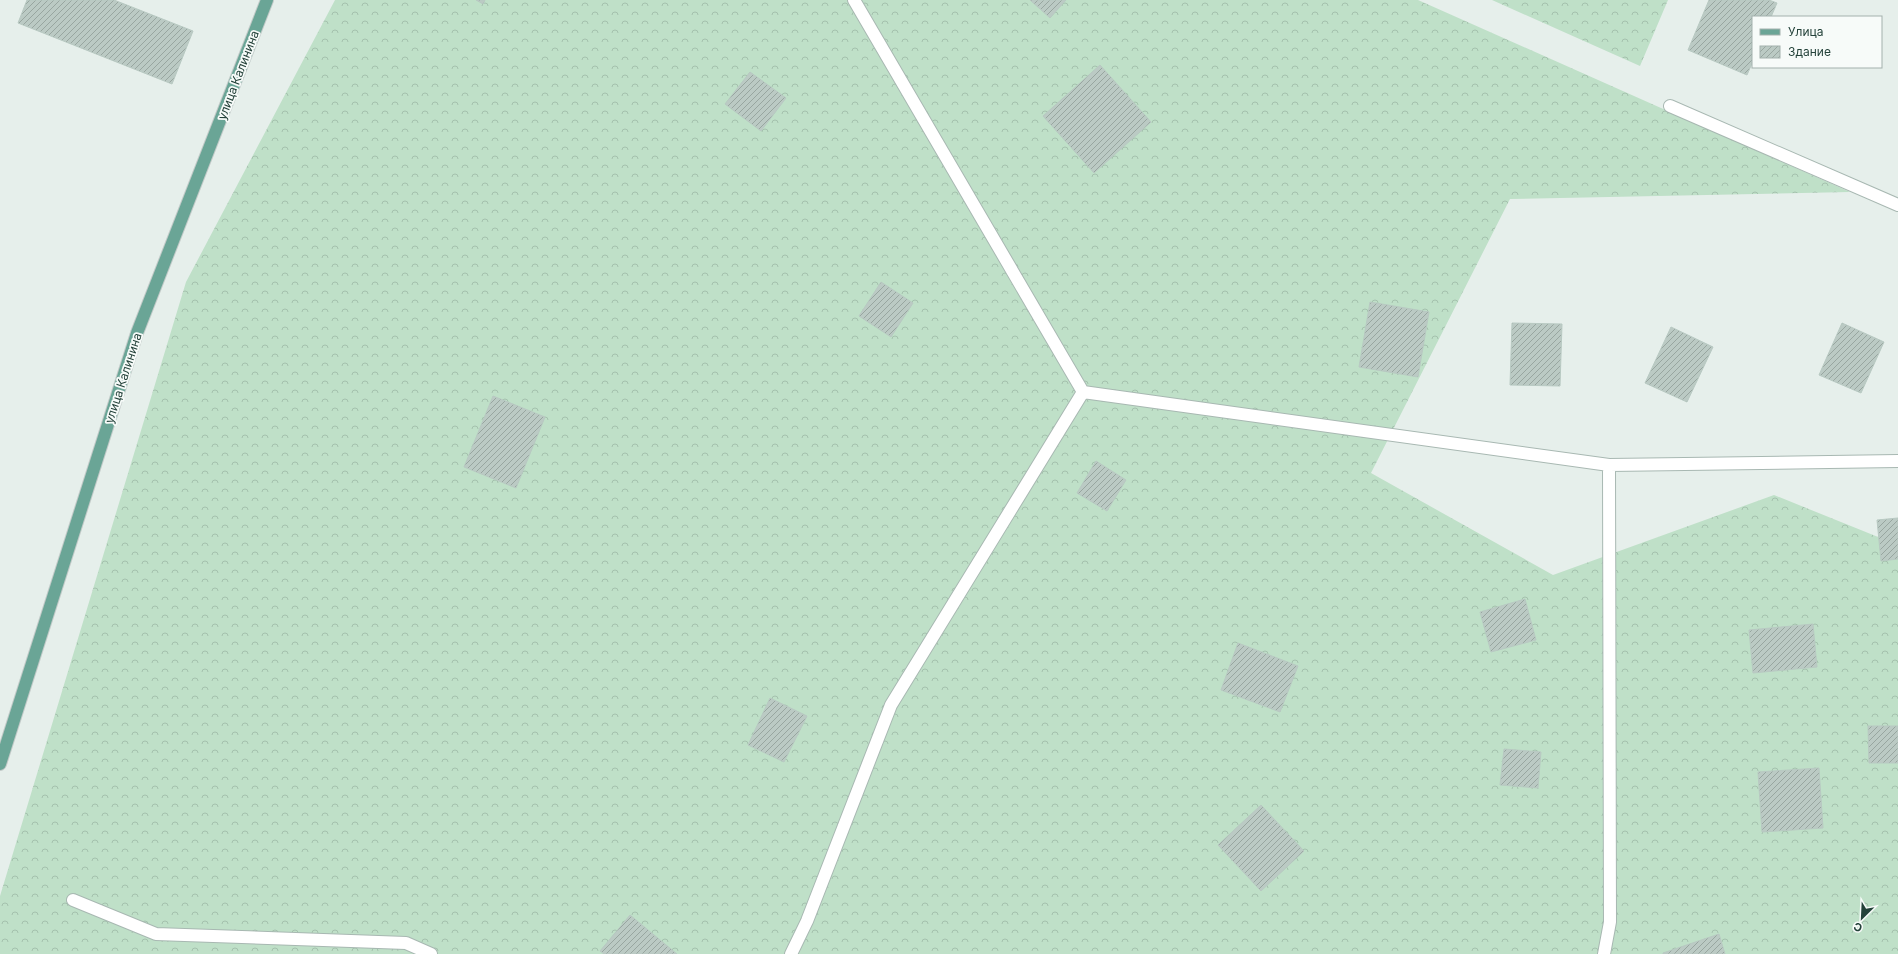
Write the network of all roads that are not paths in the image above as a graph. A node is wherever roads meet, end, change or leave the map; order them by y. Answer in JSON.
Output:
{"nodes":[{"id":1,"x":267,"y":0,"type":"edge"},
{"id":2,"x":854,"y":0,"type":"edge"},
{"id":3,"x":1670,"y":106,"type":"dead end"},
{"id":4,"x":1898,"y":205,"type":"edge"},
{"id":5,"x":1084,"y":392,"type":"junction"},
{"id":6,"x":1898,"y":461,"type":"edge"},
{"id":7,"x":1609,"y":465,"type":"junction"},
{"id":8,"x":0,"y":764,"type":"edge"},
{"id":9,"x":73,"y":900,"type":"dead end"},
{"id":10,"x":431,"y":954,"type":"edge"},
{"id":11,"x":791,"y":954,"type":"edge"},
{"id":12,"x":1604,"y":954,"type":"edge"}],
"edges":[{"from":1,"to":8,"type":"main road","name":"улица Калинина"},
{"from":2,"to":5,"type":"street"},
{"from":3,"to":4,"type":"street"},
{"from":5,"to":7,"type":"street"},
{"from":5,"to":11,"type":"street"},
{"from":6,"to":7,"type":"street"},
{"from":7,"to":12,"type":"street"},
{"from":9,"to":10,"type":"street"}]}
